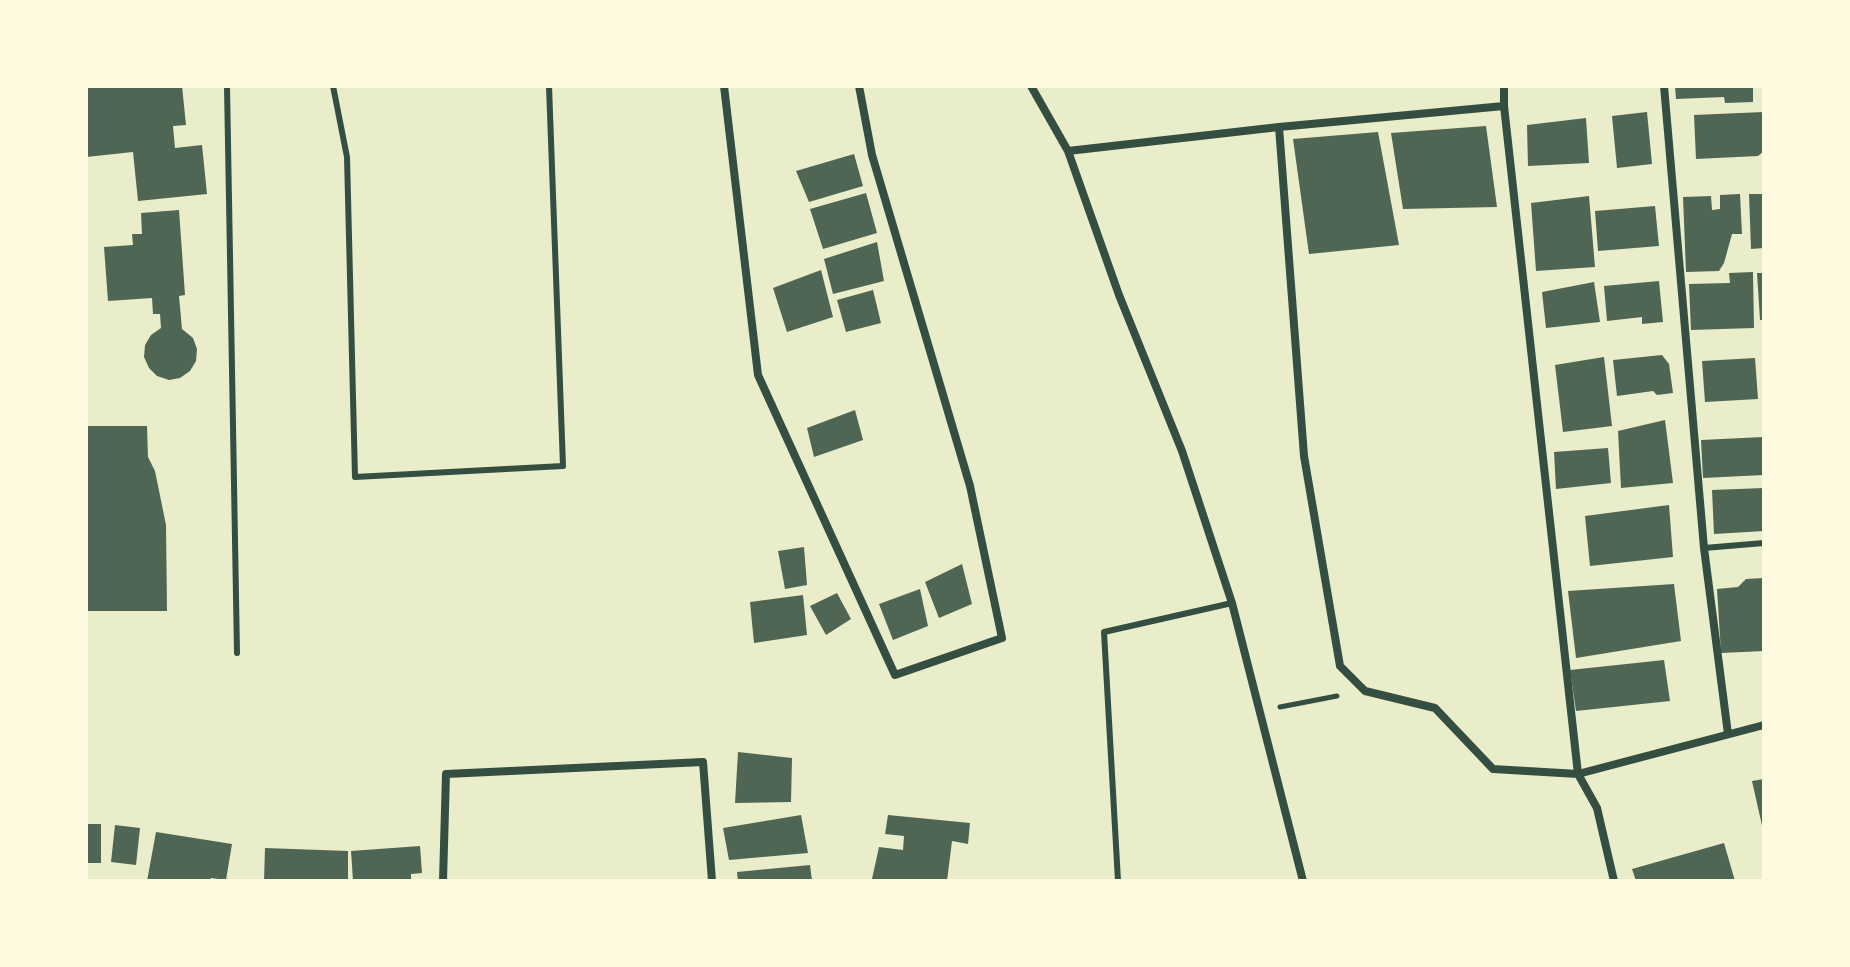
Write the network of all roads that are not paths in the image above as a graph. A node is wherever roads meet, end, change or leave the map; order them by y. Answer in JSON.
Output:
{"nodes":[{"id":1,"x":227,"y":86,"type":"edge"},
{"id":2,"x":333,"y":86,"type":"edge"},
{"id":3,"x":549,"y":86,"type":"edge"},
{"id":4,"x":724,"y":86,"type":"edge"},
{"id":5,"x":859,"y":86,"type":"edge"},
{"id":6,"x":1031,"y":86,"type":"edge"},
{"id":7,"x":1504,"y":86,"type":"edge"},
{"id":8,"x":1664,"y":86,"type":"edge"},
{"id":9,"x":1504,"y":106,"type":"junction"},
{"id":10,"x":1279,"y":127,"type":"junction"},
{"id":11,"x":1068,"y":151,"type":"junction"},
{"id":12,"x":1764,"y":543,"type":"edge"},
{"id":13,"x":1704,"y":548,"type":"junction"},
{"id":14,"x":1232,"y":603,"type":"junction"},
{"id":15,"x":237,"y":653,"type":"dead end"},
{"id":16,"x":1764,"y":725,"type":"edge"},
{"id":17,"x":1728,"y":734,"type":"junction"},
{"id":18,"x":1578,"y":774,"type":"junction"},
{"id":19,"x":443,"y":881,"type":"edge"},
{"id":20,"x":712,"y":881,"type":"edge"},
{"id":21,"x":1118,"y":881,"type":"edge"},
{"id":22,"x":1303,"y":881,"type":"edge"},
{"id":23,"x":1614,"y":881,"type":"edge"}],
"edges":[{"from":1,"to":15,"type":"lane"},
{"from":2,"to":3,"type":"lane"},
{"from":4,"to":5,"type":"street"},
{"from":6,"to":11,"type":"street"},
{"from":7,"to":9,"type":"street"},
{"from":8,"to":13,"type":"street"},
{"from":9,"to":10,"type":"street"},
{"from":9,"to":18,"type":"street"},
{"from":10,"to":11,"type":"street"},
{"from":10,"to":18,"type":"street"},
{"from":11,"to":14,"type":"street"},
{"from":12,"to":13,"type":"lane"},
{"from":13,"to":17,"type":"street"},
{"from":14,"to":21,"type":"lane"},
{"from":14,"to":22,"type":"street"},
{"from":16,"to":17,"type":"street"},
{"from":17,"to":18,"type":"street"},
{"from":18,"to":23,"type":"street"},
{"from":19,"to":20,"type":"street"}]}
